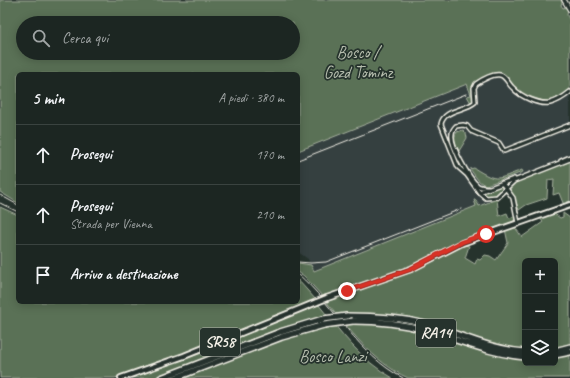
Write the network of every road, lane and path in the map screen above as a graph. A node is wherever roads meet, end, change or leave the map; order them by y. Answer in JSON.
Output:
{"nodes":[{"id":1,"x":564,"y":0,"type":"edge"},
{"id":2,"x":570,"y":10,"type":"edge"},
{"id":3,"x":570,"y":92,"type":"edge"},
{"id":4,"x":570,"y":125,"type":"edge"},
{"id":5,"x":570,"y":158,"type":"edge"},
{"id":6,"x":502,"y":183,"type":"junction"},
{"id":7,"x":490,"y":188,"type":"junction"},
{"id":8,"x":506,"y":188,"type":"junction"},
{"id":9,"x":479,"y":192,"type":"junction"},
{"id":10,"x":570,"y":205,"type":"edge"},
{"id":11,"x":518,"y":222,"type":"junction"},
{"id":12,"x":324,"y":322,"type":"junction"},
{"id":13,"x":570,"y":347,"type":"edge"},
{"id":14,"x":558,"y":349,"type":"edge"},
{"id":15,"x":570,"y":352,"type":"edge"},
{"id":16,"x":522,"y":353,"type":"edge"},
{"id":17,"x":517,"y":354,"type":"junction"},
{"id":18,"x":558,"y":354,"type":"edge"},
{"id":19,"x":522,"y":356,"type":"edge"},
{"id":20,"x":121,"y":378,"type":"edge"},
{"id":21,"x":161,"y":378,"type":"edge"},
{"id":22,"x":175,"y":378,"type":"edge"}],
"edges":[{"from":1,"to":2,"type":"street"},
{"from":3,"to":9,"type":"street"},
{"from":4,"to":7,"type":"street"},
{"from":5,"to":6,"type":"street"},
{"from":5,"to":8,"type":"street"},
{"from":6,"to":7,"type":"street"},
{"from":6,"to":8,"type":"street"},
{"from":7,"to":9,"type":"street"},
{"from":8,"to":9,"type":"street"},
{"from":8,"to":11,"type":"street"},
{"from":10,"to":11,"type":"main road","number":"SR58"},
{"from":11,"to":20,"type":"main road","number":"SR58","bridge":true},
{"from":12,"to":17,"type":"highway","number":"RA14","bridge":true},
{"from":12,"to":17,"type":"highway","number":"RA14","bridge":true},
{"from":12,"to":21,"type":"highway","number":"RA14"},
{"from":12,"to":22,"type":"highway","number":"RA14"},
{"from":13,"to":14,"type":"highway"},
{"from":15,"to":18,"type":"highway"},
{"from":16,"to":17,"type":"highway","number":"RA14"},
{"from":17,"to":19,"type":"highway","number":"RA14"}]}
